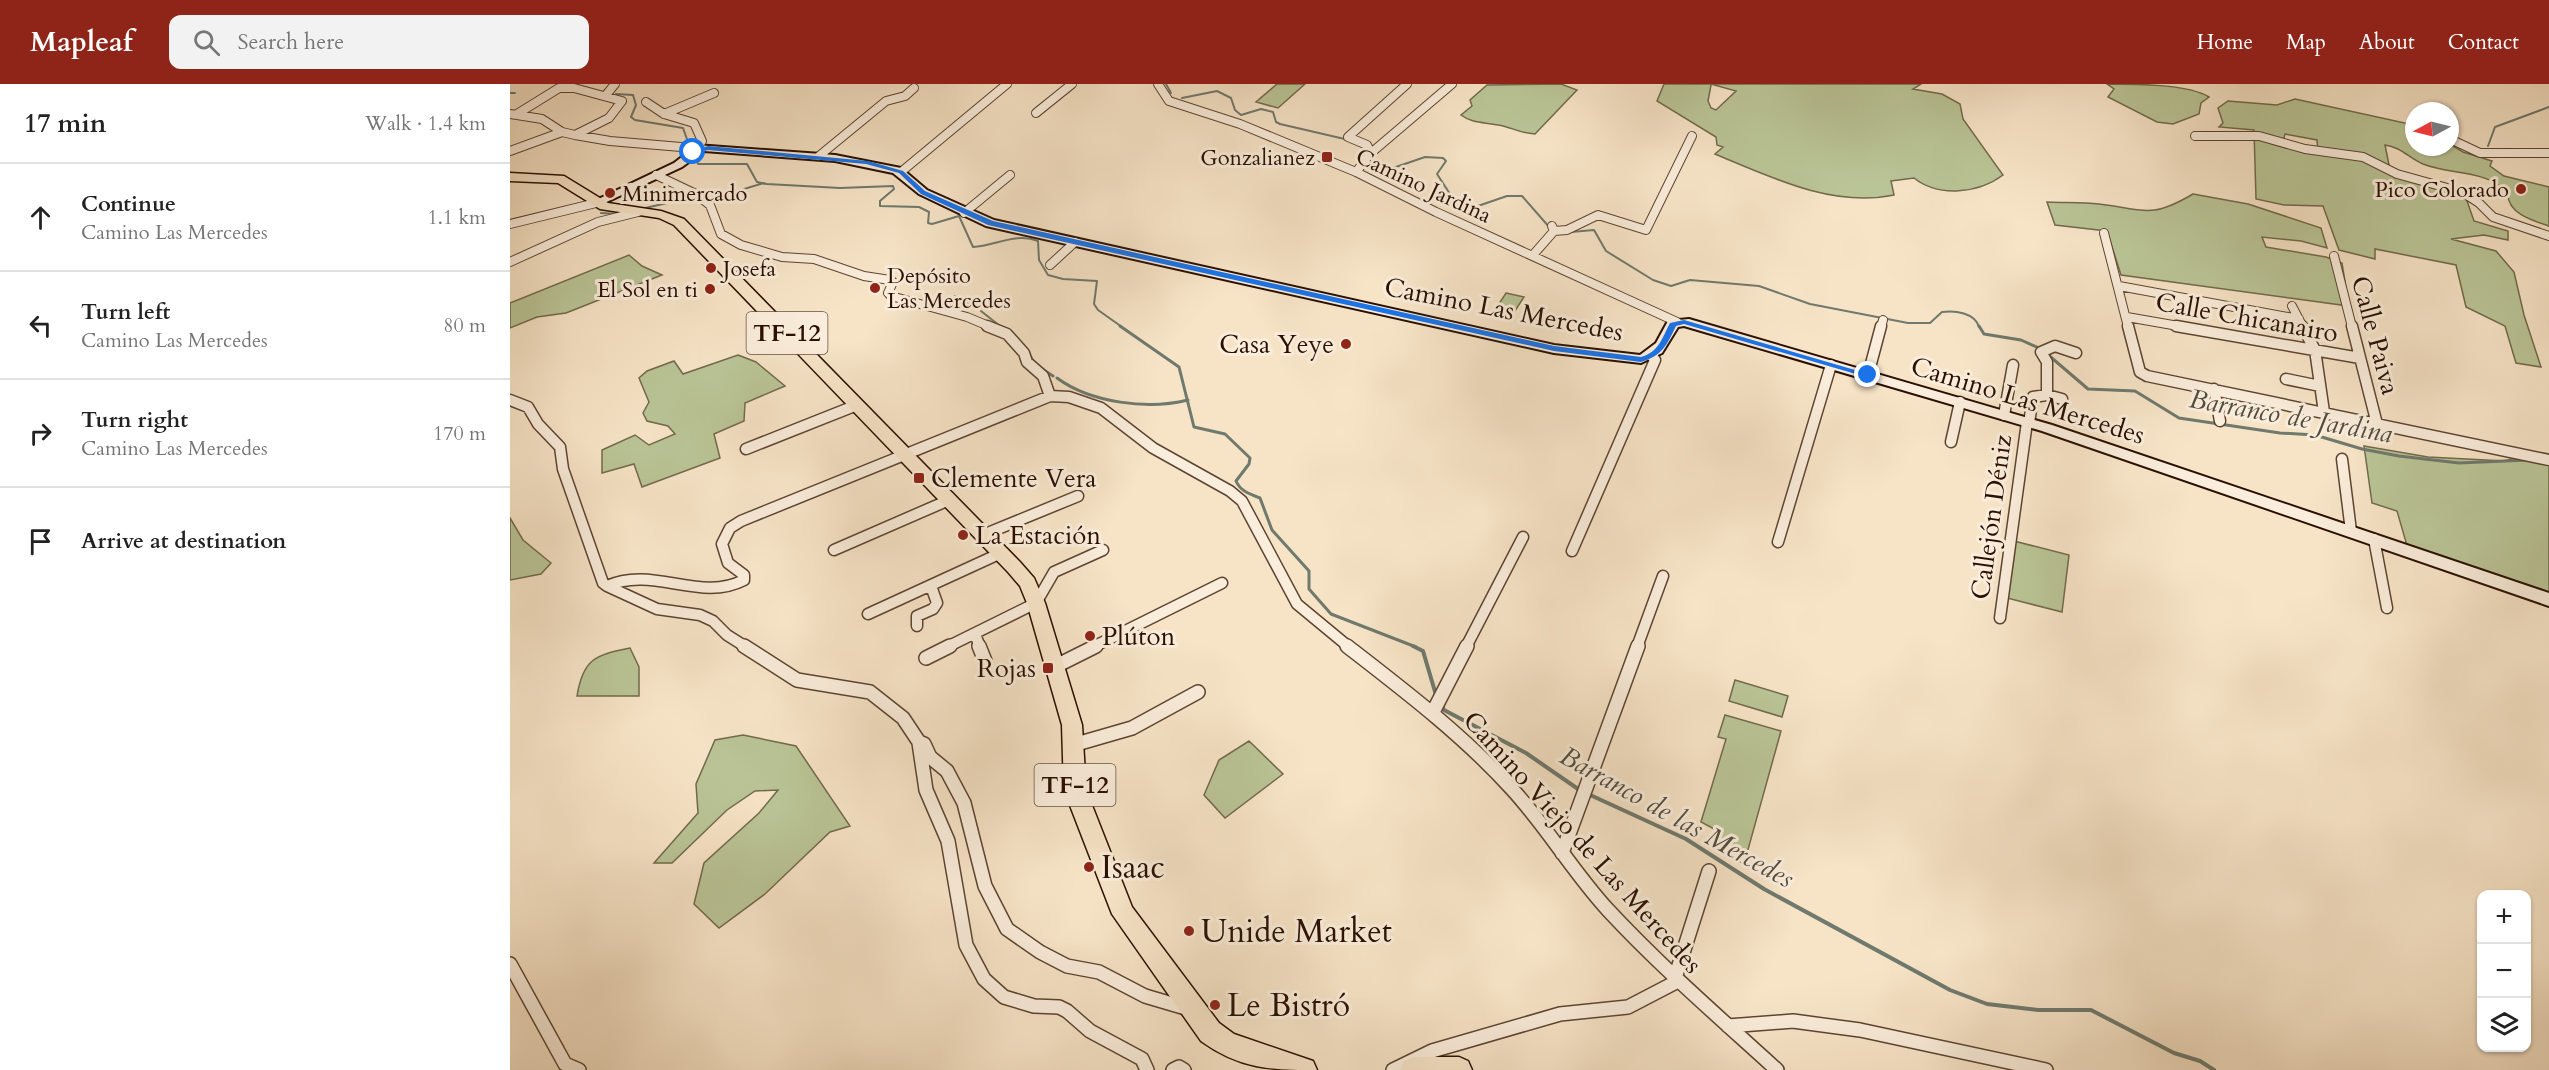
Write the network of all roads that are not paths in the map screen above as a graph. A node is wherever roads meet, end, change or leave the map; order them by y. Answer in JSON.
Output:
{"nodes":[{"id":1,"x":615,"y":84,"type":"edge"},
{"id":2,"x":1007,"y":84,"type":"edge"},
{"id":3,"x":1072,"y":84,"type":"edge"},
{"id":4,"x":1158,"y":84,"type":"edge"},
{"id":5,"x":1407,"y":84,"type":"edge"},
{"id":6,"x":1452,"y":84,"type":"edge"},
{"id":7,"x":914,"y":88,"type":"dead end"},
{"id":8,"x":714,"y":93,"type":"dead end"},
{"id":9,"x":606,"y":95,"type":"junction"},
{"id":10,"x":646,"y":102,"type":"dead end"},
{"id":11,"x":1036,"y":113,"type":"dead end"},
{"id":12,"x":513,"y":114,"type":"edge"},
{"id":13,"x":664,"y":114,"type":"junction"},
{"id":14,"x":562,"y":132,"type":"junction"},
{"id":15,"x":575,"y":135,"type":"junction"},
{"id":16,"x":1692,"y":136,"type":"dead end"},
{"id":17,"x":2195,"y":136,"type":"dead end"},
{"id":18,"x":2459,"y":143,"type":"edge"},
{"id":19,"x":510,"y":151,"type":"edge"},
{"id":20,"x":693,"y":151,"type":"junction"},
{"id":21,"x":1371,"y":153,"type":"junction"},
{"id":22,"x":2549,"y":153,"type":"edge"},
{"id":23,"x":819,"y":156,"type":"junction"},
{"id":24,"x":901,"y":172,"type":"junction"},
{"id":25,"x":1356,"y":172,"type":"junction"},
{"id":26,"x":656,"y":175,"type":"junction"},
{"id":27,"x":1010,"y":175,"type":"dead end"},
{"id":28,"x":510,"y":177,"type":"edge"},
{"id":29,"x":631,"y":187,"type":"junction"},
{"id":30,"x":653,"y":196,"type":"dead end"},
{"id":31,"x":596,"y":203,"type":"junction"},
{"id":32,"x":638,"y":212,"type":"junction"},
{"id":33,"x":964,"y":213,"type":"junction"},
{"id":34,"x":510,"y":224,"type":"edge"},
{"id":35,"x":2104,"y":233,"type":"dead end"},
{"id":36,"x":2549,"y":236,"type":"edge"},
{"id":37,"x":1075,"y":242,"type":"junction"},
{"id":38,"x":1533,"y":255,"type":"junction"},
{"id":39,"x":2334,"y":256,"type":"dead end"},
{"id":40,"x":510,"y":262,"type":"edge"},
{"id":41,"x":1050,"y":265,"type":"dead end"},
{"id":42,"x":2119,"y":285,"type":"junction"},
{"id":43,"x":2292,"y":306,"type":"dead end"},
{"id":44,"x":2127,"y":316,"type":"junction"},
{"id":45,"x":2299,"y":318,"type":"junction"},
{"id":46,"x":1883,"y":320,"type":"dead end"},
{"id":47,"x":1677,"y":322,"type":"junction"},
{"id":48,"x":2315,"y":350,"type":"junction"},
{"id":49,"x":2076,"y":353,"type":"dead end"},
{"id":50,"x":1652,"y":356,"type":"junction"},
{"id":51,"x":2360,"y":358,"type":"junction"},
{"id":52,"x":1831,"y":365,"type":"junction"},
{"id":53,"x":2013,"y":365,"type":"dead end"},
{"id":54,"x":1868,"y":375,"type":"junction"},
{"id":55,"x":2286,"y":379,"type":"dead end"},
{"id":56,"x":2320,"y":386,"type":"junction"},
{"id":57,"x":2214,"y":389,"type":"junction"},
{"id":58,"x":2047,"y":395,"type":"junction"},
{"id":59,"x":1050,"y":396,"type":"junction"},
{"id":60,"x":2062,"y":399,"type":"dead end"},
{"id":61,"x":510,"y":400,"type":"edge"},
{"id":62,"x":1960,"y":402,"type":"junction"},
{"id":63,"x":857,"y":405,"type":"junction"},
{"id":64,"x":2324,"y":412,"type":"junction"},
{"id":65,"x":2004,"y":415,"type":"junction"},
{"id":66,"x":2220,"y":421,"type":"dead end"},
{"id":67,"x":2028,"y":422,"type":"junction"},
{"id":68,"x":2377,"y":424,"type":"junction"},
{"id":69,"x":1951,"y":442,"type":"dead end"},
{"id":70,"x":746,"y":449,"type":"dead end"},
{"id":71,"x":905,"y":455,"type":"junction"},
{"id":72,"x":2342,"y":459,"type":"dead end"},
{"id":73,"x":2549,"y":460,"type":"edge"},
{"id":74,"x":1078,"y":496,"type":"dead end"},
{"id":75,"x":949,"y":500,"type":"junction"},
{"id":76,"x":2351,"y":531,"type":"junction"},
{"id":77,"x":983,"y":535,"type":"junction"},
{"id":78,"x":1523,"y":537,"type":"dead end"},
{"id":79,"x":2374,"y":539,"type":"junction"},
{"id":80,"x":1778,"y":542,"type":"dead end"},
{"id":81,"x":834,"y":550,"type":"dead end"},
{"id":82,"x":1103,"y":550,"type":"dead end"},
{"id":83,"x":1572,"y":551,"type":"dead end"},
{"id":84,"x":1001,"y":554,"type":"junction"},
{"id":85,"x":1663,"y":576,"type":"dead end"},
{"id":86,"x":1222,"y":583,"type":"dead end"},
{"id":87,"x":607,"y":586,"type":"junction"},
{"id":88,"x":930,"y":586,"type":"junction"},
{"id":89,"x":2549,"y":600,"type":"edge"},
{"id":90,"x":1036,"y":603,"type":"junction"},
{"id":91,"x":2386,"y":608,"type":"dead end"},
{"id":92,"x":868,"y":614,"type":"dead end"},
{"id":93,"x":2000,"y":618,"type":"dead end"},
{"id":94,"x":917,"y":626,"type":"dead end"},
{"id":95,"x":975,"y":634,"type":"junction"},
{"id":96,"x":926,"y":658,"type":"dead end"},
{"id":97,"x":985,"y":661,"type":"dead end"},
{"id":98,"x":1056,"y":666,"type":"junction"},
{"id":99,"x":1198,"y":692,"type":"dead end"},
{"id":100,"x":1436,"y":707,"type":"junction"},
{"id":101,"x":919,"y":742,"type":"junction"},
{"id":102,"x":1073,"y":745,"type":"junction"},
{"id":103,"x":1562,"y":853,"type":"junction"},
{"id":104,"x":1709,"y":871,"type":"dead end"},
{"id":105,"x":510,"y":964,"type":"edge"},
{"id":106,"x":1677,"y":980,"type":"junction"},
{"id":107,"x":1192,"y":1010,"type":"junction"},
{"id":108,"x":1728,"y":1026,"type":"junction"},
{"id":109,"x":579,"y":1070,"type":"edge"},
{"id":110,"x":1147,"y":1070,"type":"edge"},
{"id":111,"x":1173,"y":1070,"type":"edge"},
{"id":112,"x":1184,"y":1070,"type":"edge"},
{"id":113,"x":1304,"y":1070,"type":"edge"},
{"id":114,"x":1393,"y":1070,"type":"edge"},
{"id":115,"x":1413,"y":1070,"type":"edge"},
{"id":116,"x":1460,"y":1070,"type":"edge"},
{"id":117,"x":1777,"y":1070,"type":"edge"},
{"id":118,"x":2046,"y":1070,"type":"edge"}],
"edges":[{"from":1,"to":9,"type":"street"},
{"from":2,"to":24,"type":"street"},
{"from":3,"to":11,"type":"street"},
{"from":4,"to":25,"type":"street","name":"Camino Jardina"},
{"from":5,"to":21,"type":"street"},
{"from":6,"to":21,"type":"street"},
{"from":7,"to":23,"type":"street"},
{"from":8,"to":13,"type":"street"},
{"from":9,"to":12,"type":"street"},
{"from":9,"to":15,"type":"street"},
{"from":10,"to":13,"type":"street"},
{"from":12,"to":14,"type":"street"},
{"from":13,"to":20,"type":"street"},
{"from":14,"to":15,"type":"street"},
{"from":14,"to":19,"type":"street"},
{"from":15,"to":20,"type":"street"},
{"from":16,"to":38,"type":"street"},
{"from":17,"to":36,"type":"street"},
{"from":18,"to":22,"type":"street"},
{"from":20,"to":23,"type":"main road","name":"Camino Las Mercedes"},
{"from":20,"to":26,"type":"main road"},
{"from":21,"to":25,"type":"street"},
{"from":23,"to":24,"type":"main road","name":"Camino Las Mercedes"},
{"from":24,"to":33,"type":"main road","name":"Camino Las Mercedes"},
{"from":25,"to":38,"type":"street","name":"Camino Jardina"},
{"from":26,"to":29,"type":"main road"},
{"from":26,"to":59,"type":"street"},
{"from":27,"to":33,"type":"street"},
{"from":28,"to":31,"type":"main road","number":"TF-12"},
{"from":29,"to":30,"type":"street"},
{"from":29,"to":31,"type":"main road"},
{"from":31,"to":32,"type":"main road","number":"TF-12"},
{"from":31,"to":34,"type":"street"},
{"from":32,"to":40,"type":"street"},
{"from":32,"to":63,"type":"main road","number":"TF-12"},
{"from":33,"to":37,"type":"main road","name":"Camino Las Mercedes"},
{"from":35,"to":42,"type":"street"},
{"from":37,"to":41,"type":"street"},
{"from":37,"to":50,"type":"main road","name":"Camino Las Mercedes"},
{"from":38,"to":47,"type":"street","name":"Camino Jardina"},
{"from":39,"to":51,"type":"street","name":"Calle Paiva"},
{"from":42,"to":44,"type":"street"},
{"from":42,"to":45,"type":"street"},
{"from":43,"to":45,"type":"street"},
{"from":44,"to":48,"type":"street","name":"Calle Chicanairo"},
{"from":44,"to":57,"type":"street"},
{"from":45,"to":48,"type":"street"},
{"from":46,"to":54,"type":"street"},
{"from":47,"to":50,"type":"main road","name":"Camino Las Mercedes"},
{"from":47,"to":52,"type":"main road","name":"Camino Las Mercedes"},
{"from":48,"to":51,"type":"street","name":"Calle Chicanairo"},
{"from":48,"to":56,"type":"street"},
{"from":49,"to":58,"type":"street"},
{"from":50,"to":83,"type":"street"},
{"from":51,"to":68,"type":"street","name":"Calle Paiva"},
{"from":52,"to":54,"type":"main road","name":"Camino Las Mercedes"},
{"from":52,"to":80,"type":"street"},
{"from":53,"to":65,"type":"street"},
{"from":54,"to":62,"type":"main road","name":"Camino Las Mercedes"},
{"from":55,"to":56,"type":"street"},
{"from":56,"to":64,"type":"street"},
{"from":57,"to":64,"type":"street"},
{"from":57,"to":66,"type":"street"},
{"from":58,"to":60,"type":"street"},
{"from":58,"to":67,"type":"street","name":"Callejón Déniz"},
{"from":59,"to":71,"type":"street"},
{"from":59,"to":100,"type":"street","name":"Camino Viejo de Las Mercedes"},
{"from":61,"to":87,"type":"street"},
{"from":62,"to":65,"type":"main road","name":"Camino Las Mercedes"},
{"from":62,"to":69,"type":"street"},
{"from":63,"to":70,"type":"street"},
{"from":63,"to":71,"type":"main road","number":"TF-12"},
{"from":64,"to":68,"type":"street"},
{"from":65,"to":67,"type":"main road","name":"Camino Las Mercedes"},
{"from":67,"to":76,"type":"main road","name":"Camino Las Mercedes"},
{"from":67,"to":93,"type":"street","name":"Callejón Déniz"},
{"from":68,"to":73,"type":"street"},
{"from":71,"to":75,"type":"main road","number":"TF-12"},
{"from":71,"to":87,"type":"street"},
{"from":72,"to":76,"type":"street"},
{"from":74,"to":77,"type":"street"},
{"from":75,"to":77,"type":"main road","number":"TF-12"},
{"from":75,"to":81,"type":"street"},
{"from":76,"to":79,"type":"main road","name":"Camino Las Mercedes"},
{"from":77,"to":84,"type":"main road","number":"TF-12"},
{"from":78,"to":100,"type":"street"},
{"from":79,"to":89,"type":"main road","name":"Camino Las Mercedes"},
{"from":79,"to":91,"type":"street"},
{"from":82,"to":90,"type":"street"},
{"from":84,"to":88,"type":"street"},
{"from":84,"to":90,"type":"main road","number":"TF-12"},
{"from":85,"to":103,"type":"street"},
{"from":86,"to":98,"type":"street"},
{"from":87,"to":101,"type":"street"},
{"from":88,"to":92,"type":"street"},
{"from":88,"to":94,"type":"street"},
{"from":90,"to":95,"type":"street"},
{"from":90,"to":98,"type":"main road","number":"TF-12"},
{"from":95,"to":96,"type":"street"},
{"from":95,"to":97,"type":"street"},
{"from":98,"to":102,"type":"main road","number":"TF-12"},
{"from":99,"to":102,"type":"street"},
{"from":100,"to":103,"type":"street","name":"Camino Viejo de Las Mercedes"},
{"from":101,"to":107,"type":"street"},
{"from":101,"to":110,"type":"street"},
{"from":102,"to":107,"type":"main road","number":"TF-12"},
{"from":103,"to":106,"type":"street","name":"Camino Viejo de Las Mercedes"},
{"from":104,"to":106,"type":"street"},
{"from":105,"to":109,"type":"street"},
{"from":106,"to":108,"type":"street","name":"Camino Viejo de Las Mercedes"},
{"from":106,"to":114,"type":"street"},
{"from":107,"to":113,"type":"main road","number":"TF-12"},
{"from":108,"to":117,"type":"street","name":"Camino Viejo de Las Mercedes"},
{"from":108,"to":118,"type":"street"},
{"from":111,"to":112,"type":"street"},
{"from":115,"to":116,"type":"main road"}]}
